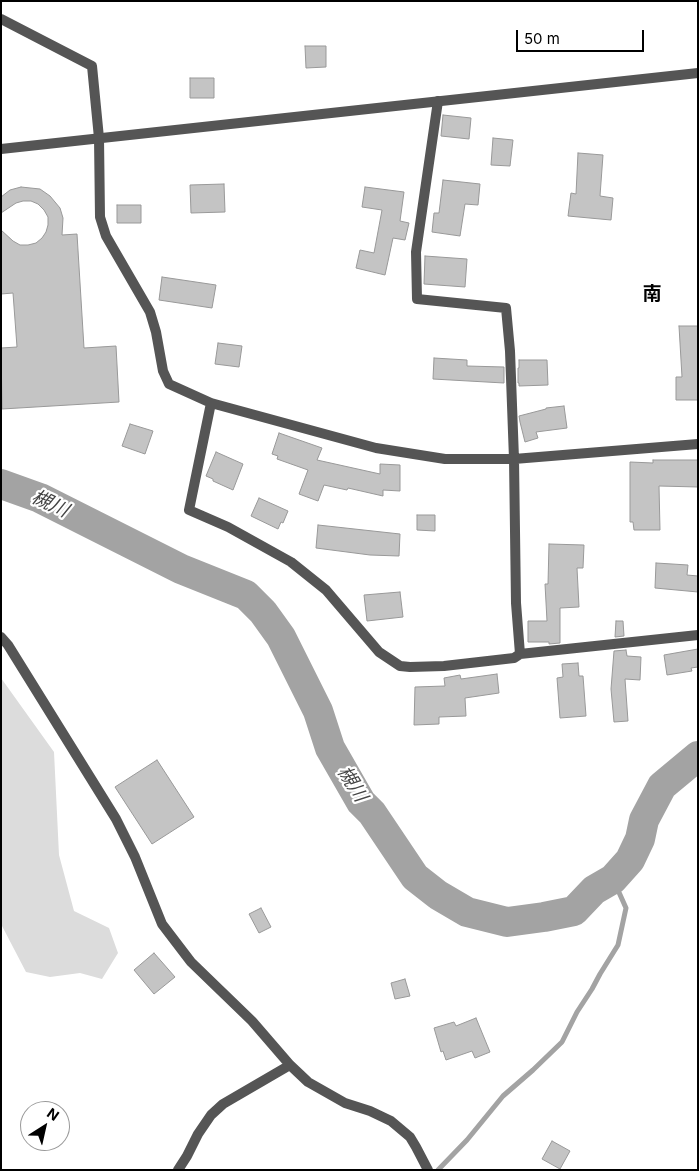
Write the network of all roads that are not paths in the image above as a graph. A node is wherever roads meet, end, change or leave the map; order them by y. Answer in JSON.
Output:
{"nodes":[{"id":1,"x":1,"y":19,"type":"edge"},
{"id":2,"x":698,"y":73,"type":"edge"},
{"id":3,"x":438,"y":101,"type":"junction"},
{"id":4,"x":99,"y":138,"type":"junction"},
{"id":5,"x":1,"y":149,"type":"edge"},
{"id":6,"x":211,"y":403,"type":"junction"},
{"id":7,"x":698,"y":444,"type":"edge"},
{"id":8,"x":514,"y":459,"type":"junction"},
{"id":9,"x":698,"y":635,"type":"edge"},
{"id":10,"x":1,"y":636,"type":"edge"},
{"id":11,"x":520,"y":654,"type":"junction"},
{"id":12,"x":290,"y":1065,"type":"junction"},
{"id":13,"x":178,"y":1170,"type":"edge"},
{"id":14,"x":428,"y":1170,"type":"edge"}],
"edges":[{"from":1,"to":4,"type":"street"},
{"from":2,"to":3,"type":"street"},
{"from":3,"to":4,"type":"street"},
{"from":3,"to":8,"type":"street"},
{"from":4,"to":5,"type":"street"},
{"from":4,"to":6,"type":"street"},
{"from":6,"to":8,"type":"street"},
{"from":6,"to":11,"type":"street"},
{"from":7,"to":8,"type":"street"},
{"from":8,"to":11,"type":"street"},
{"from":9,"to":11,"type":"street"},
{"from":10,"to":12,"type":"street"},
{"from":12,"to":13,"type":"street"},
{"from":12,"to":14,"type":"street"}]}
